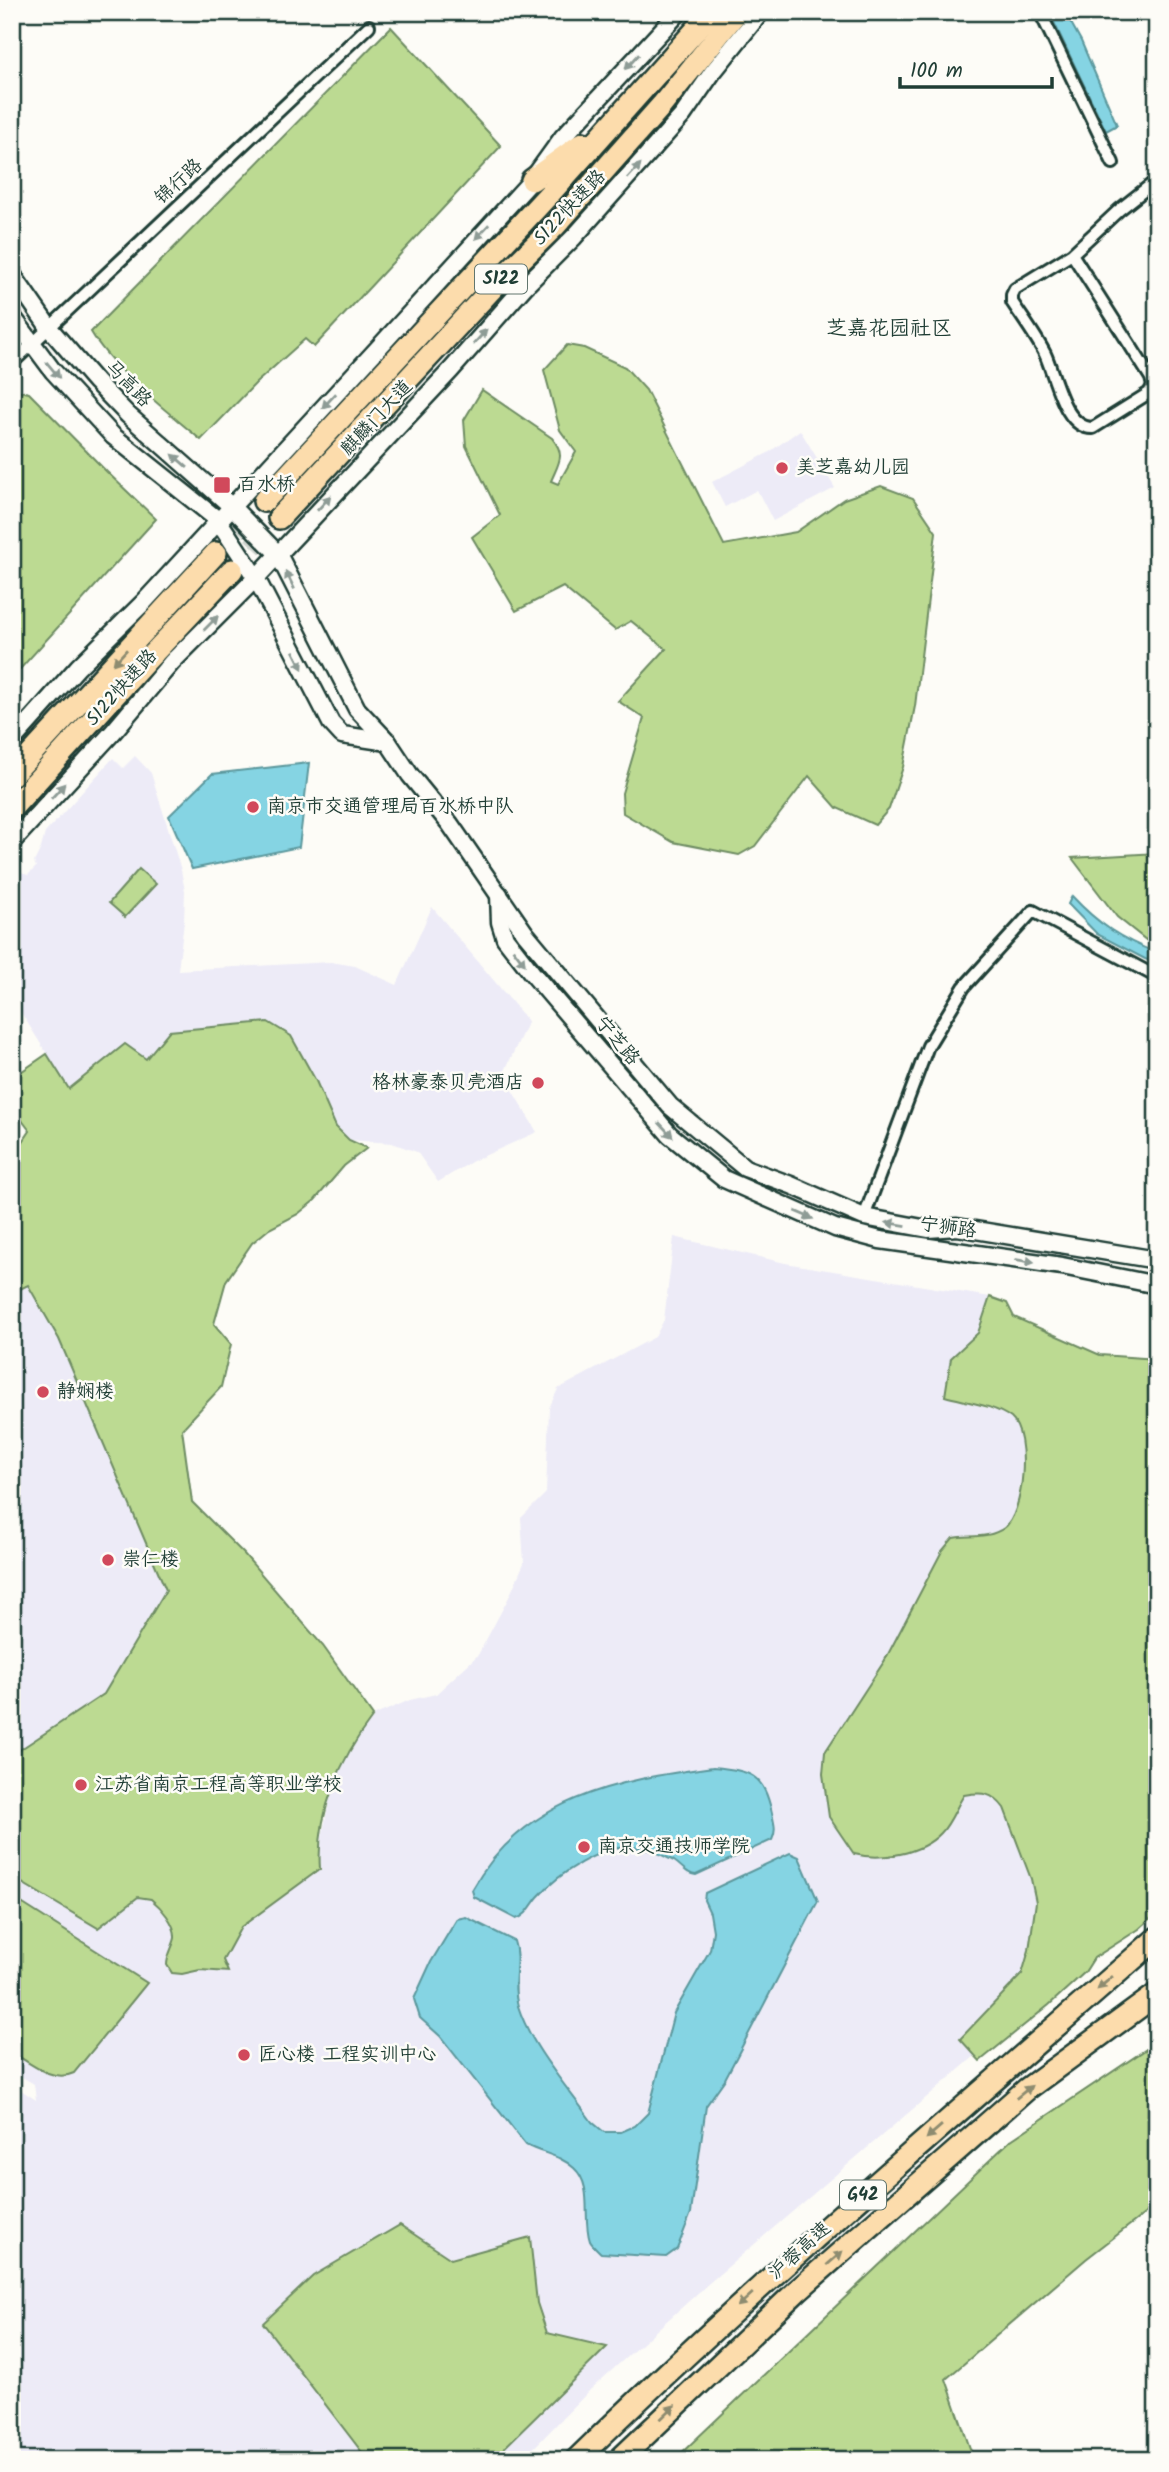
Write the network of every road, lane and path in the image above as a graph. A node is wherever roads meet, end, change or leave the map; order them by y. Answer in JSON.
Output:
{"nodes":[{"id":1,"x":679,"y":12,"type":"edge"},
{"id":2,"x":737,"y":12,"type":"edge"},
{"id":3,"x":761,"y":12,"type":"edge"},
{"id":4,"x":1040,"y":12,"type":"edge"},
{"id":5,"x":711,"y":23,"type":"edge"},
{"id":6,"x":369,"y":26,"type":"dead end"},
{"id":7,"x":616,"y":119,"type":"junction"},
{"id":8,"x":1113,"y":163,"type":"dead end"},
{"id":9,"x":532,"y":180,"type":"junction"},
{"id":10,"x":1157,"y":180,"type":"edge"},
{"id":11,"x":1072,"y":254,"type":"junction"},
{"id":12,"x":12,"y":274,"type":"edge"},
{"id":13,"x":12,"y":316,"type":"edge"},
{"id":14,"x":50,"y":328,"type":"junction"},
{"id":15,"x":32,"y":344,"type":"junction"},
{"id":16,"x":12,"y":363,"type":"edge"},
{"id":17,"x":264,"y":501,"type":"tunnel mouth"},
{"id":18,"x":231,"y":506,"type":"junction"},
{"id":19,"x":279,"y":518,"type":"tunnel mouth"},
{"id":20,"x":218,"y":520,"type":"junction"},
{"id":21,"x":216,"y":553,"type":"tunnel mouth"},
{"id":22,"x":278,"y":554,"type":"junction"},
{"id":23,"x":232,"y":570,"type":"tunnel mouth"},
{"id":24,"x":256,"y":578,"type":"junction"},
{"id":25,"x":70,"y":713,"type":"junction"},
{"id":26,"x":12,"y":741,"type":"edge"},
{"id":27,"x":388,"y":742,"type":"junction"},
{"id":28,"x":12,"y":759,"type":"edge"},
{"id":29,"x":12,"y":775,"type":"edge"},
{"id":30,"x":16,"y":806,"type":"edge"},
{"id":31,"x":12,"y":842,"type":"edge"},
{"id":32,"x":499,"y":894,"type":"junction"},
{"id":33,"x":1157,"y":977,"type":"edge"},
{"id":34,"x":745,"y":1168,"type":"joint"},
{"id":35,"x":741,"y":1188,"type":"joint"},
{"id":36,"x":864,"y":1217,"type":"junction"},
{"id":37,"x":1157,"y":1260,"type":"edge"},
{"id":38,"x":1157,"y":1284,"type":"edge"},
{"id":39,"x":1157,"y":1938,"type":"edge"},
{"id":40,"x":1157,"y":1994,"type":"edge"},
{"id":41,"x":576,"y":2460,"type":"edge"},
{"id":42,"x":619,"y":2460,"type":"edge"}],
"edges":[{"from":1,"to":9,"type":"main road","one_way":true},
{"from":2,"to":5,"type":"highway","name":"S122快速路","number":"S122"},
{"from":22,"to":3,"type":"main road","name":"麒麟门大道","one_way":true},
{"from":4,"to":8,"type":"street"},
{"from":5,"to":7,"type":"highway","name":"S122快速路","number":"S122"},
{"from":5,"to":19,"type":"highway","name":"S122快速路","number":"S122"},
{"from":6,"to":14,"type":"street","name":"锦行路"},
{"from":7,"to":9,"type":"highway"},
{"from":7,"to":17,"type":"highway","name":"S122快速路","number":"S122"},
{"from":9,"to":18,"type":"main road","one_way":true},
{"from":10,"to":11,"type":"street"},
{"from":11,"to":11,"type":"street"},
{"from":12,"to":14,"type":"main road","name":"马高路"},
{"from":13,"to":15,"type":"main road"},
{"from":14,"to":15,"type":"street","name":"锦行路"},
{"from":18,"to":14,"type":"main road","name":"马高路","one_way":true},
{"from":15,"to":16,"type":"street","name":"锦行路"},
{"from":15,"to":20,"type":"main road","one_way":true},
{"from":18,"to":20,"type":"main road"},
{"from":18,"to":22,"type":"main road","name":"马高路"},
{"from":20,"to":24,"type":"main road"},
{"from":20,"to":26,"type":"main road"},
{"from":21,"to":25,"type":"highway","name":"S122快速路","one_way":true},
{"from":22,"to":24,"type":"main road","name":"麒麟门大道"},
{"from":27,"to":22,"type":"main road","name":"宁芝路","one_way":true},
{"from":23,"to":30,"type":"highway","name":"S122快速路"},
{"from":24,"to":27,"type":"main road","one_way":true},
{"from":31,"to":24,"type":"main road","name":"麒麟门大道","one_way":true},
{"from":25,"to":28,"type":"highway"},
{"from":25,"to":29,"type":"highway","name":"S122快速路"},
{"from":27,"to":32,"type":"main road","name":"宁芝路"},
{"from":32,"to":34,"type":"main road","name":"宁芝路"},
{"from":32,"to":35,"type":"main road","name":"宁芝路","one_way":true},
{"from":33,"to":36,"type":"street"},
{"from":34,"to":36,"type":"main road","name":"宁狮路"},
{"from":35,"to":38,"type":"main road","name":"宁狮路","one_way":true},
{"from":37,"to":36,"type":"main road","name":"宁狮路","one_way":true},
{"from":39,"to":41,"type":"highway","name":"沪蓉高速","number":"G42","one_way":true},
{"from":42,"to":40,"type":"highway","name":"沪蓉高速","number":"G42","one_way":true}]}
